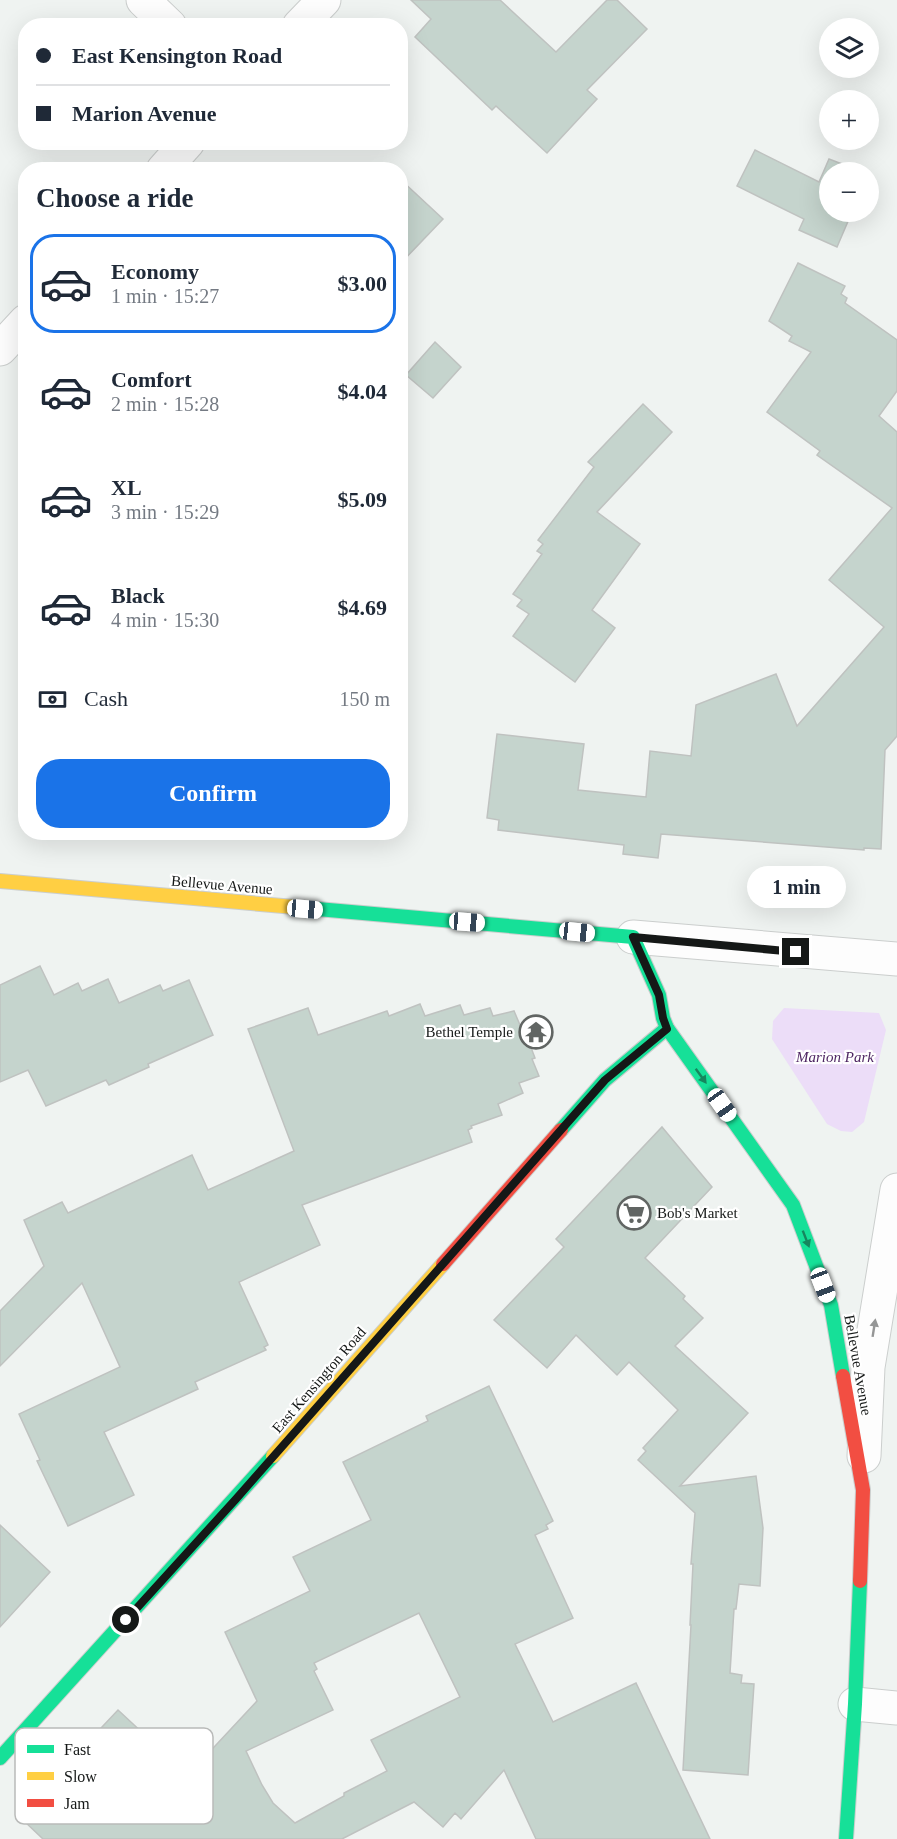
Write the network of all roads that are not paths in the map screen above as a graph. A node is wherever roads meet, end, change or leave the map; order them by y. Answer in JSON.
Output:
{"nodes":[{"id":1,"x":143,"y":0,"type":"edge"},
{"id":2,"x":324,"y":0,"type":"edge"},
{"id":3,"x":162,"y":18,"type":"edge"},
{"id":4,"x":307,"y":18,"type":"edge"},
{"id":5,"x":181,"y":150,"type":"edge"},
{"id":6,"x":170,"y":162,"type":"edge"},
{"id":7,"x":18,"y":330,"type":"edge"},
{"id":8,"x":0,"y":349,"type":"edge"},
{"id":9,"x":0,"y":881,"type":"edge"},
{"id":10,"x":633,"y":937,"type":"junction"},
{"id":11,"x":897,"y":959,"type":"edge"},
{"id":12,"x":667,"y":1029,"type":"junction"},
{"id":13,"x":897,"y":1190,"type":"edge"},
{"id":14,"x":863,"y":1490,"type":"junction"},
{"id":15,"x":855,"y":1704,"type":"junction"},
{"id":16,"x":897,"y":1708,"type":"edge"},
{"id":17,"x":27,"y":1728,"type":"edge"},
{"id":18,"x":15,"y":1742,"type":"edge"},
{"id":19,"x":0,"y":1758,"type":"edge"},
{"id":20,"x":846,"y":1839,"type":"edge"}],
"edges":[{"from":1,"to":3,"type":"street"},
{"from":2,"to":4,"type":"street"},
{"from":5,"to":6,"type":"street"},
{"from":7,"to":8,"type":"street"},
{"from":9,"to":10,"type":"street","name":"Bellevue Avenue"},
{"from":10,"to":11,"type":"street"},
{"from":10,"to":12,"type":"street","name":"Bellevue Avenue"},
{"from":12,"to":14,"type":"street","name":"Bellevue Avenue","one_way":true},
{"from":12,"to":17,"type":"street","name":"East Kensington Road"},
{"from":14,"to":13,"type":"street","one_way":true},
{"from":14,"to":15,"type":"street","name":"Bellevue Avenue"},
{"from":15,"to":16,"type":"street"},
{"from":15,"to":20,"type":"street","name":"Bellevue Avenue"},
{"from":18,"to":19,"type":"street","name":"East Kensington Road"}]}
